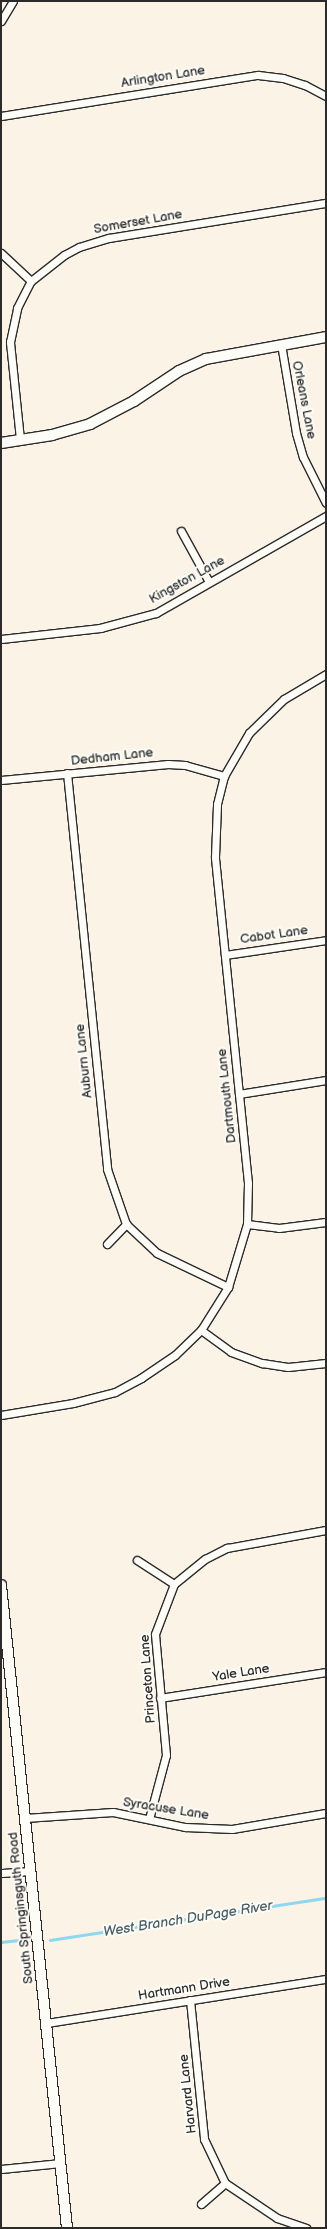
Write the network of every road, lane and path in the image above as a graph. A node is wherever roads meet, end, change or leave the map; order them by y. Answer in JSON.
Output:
{"nodes":[{"id":1,"x":11,"y":2,"type":"edge"},
{"id":2,"x":1,"y":20,"type":"edge"},
{"id":3,"x":326,"y":96,"type":"edge"},
{"id":4,"x":1,"y":116,"type":"edge"},
{"id":5,"x":326,"y":202,"type":"edge"},
{"id":6,"x":1,"y":253,"type":"edge"},
{"id":7,"x":31,"y":280,"type":"junction"},
{"id":8,"x":326,"y":337,"type":"edge"},
{"id":9,"x":281,"y":344,"type":"junction"},
{"id":10,"x":20,"y":439,"type":"junction"},
{"id":11,"x":1,"y":443,"type":"edge"},
{"id":12,"x":326,"y":503,"type":"edge"},
{"id":13,"x":326,"y":516,"type":"edge"},
{"id":14,"x":181,"y":531,"type":"dead end"},
{"id":15,"x":210,"y":582,"type":"junction"},
{"id":16,"x":1,"y":639,"type":"edge"},
{"id":17,"x":326,"y":674,"type":"edge"},
{"id":18,"x":67,"y":773,"type":"junction"},
{"id":19,"x":224,"y":776,"type":"junction"},
{"id":20,"x":1,"y":780,"type":"edge"},
{"id":21,"x":326,"y":940,"type":"edge"},
{"id":22,"x":225,"y":955,"type":"junction"},
{"id":23,"x":326,"y":1080,"type":"edge"},
{"id":24,"x":239,"y":1094,"type":"junction"},
{"id":25,"x":326,"y":1222,"type":"edge"},
{"id":26,"x":126,"y":1224,"type":"junction"},
{"id":27,"x":247,"y":1224,"type":"junction"},
{"id":28,"x":107,"y":1244,"type":"dead end"},
{"id":29,"x":228,"y":1286,"type":"junction"},
{"id":30,"x":201,"y":1330,"type":"junction"},
{"id":31,"x":326,"y":1363,"type":"edge"},
{"id":32,"x":1,"y":1415,"type":"edge"},
{"id":33,"x":326,"y":1530,"type":"edge"},
{"id":34,"x":137,"y":1560,"type":"dead end"},
{"id":35,"x":174,"y":1584,"type":"junction"},
{"id":36,"x":1,"y":1585,"type":"edge"},
{"id":37,"x":326,"y":1672,"type":"edge"},
{"id":38,"x":160,"y":1698,"type":"junction"},
{"id":39,"x":326,"y":1813,"type":"edge"},
{"id":40,"x":25,"y":1818,"type":"junction"},
{"id":41,"x":149,"y":1819,"type":"junction"},
{"id":42,"x":30,"y":1871,"type":"junction"},
{"id":43,"x":1,"y":1874,"type":"edge"},
{"id":44,"x":326,"y":1979,"type":"edge"},
{"id":45,"x":190,"y":2000,"type":"junction"},
{"id":46,"x":46,"y":2023,"type":"junction"},
{"id":47,"x":61,"y":2162,"type":"junction"},
{"id":48,"x":1,"y":2169,"type":"edge"},
{"id":49,"x":225,"y":2183,"type":"junction"},
{"id":50,"x":201,"y":2204,"type":"dead end"},
{"id":51,"x":68,"y":2228,"type":"edge"},
{"id":52,"x":306,"y":2228,"type":"edge"}],
"edges":[{"from":1,"to":2,"type":"street"},
{"from":3,"to":4,"type":"street","name":"Arlington Lane"},
{"from":5,"to":7,"type":"street","name":"Somerset Lane"},
{"from":6,"to":7,"type":"street"},
{"from":7,"to":10,"type":"street","name":"Somerset Lane"},
{"from":8,"to":9,"type":"street"},
{"from":9,"to":10,"type":"street"},
{"from":9,"to":12,"type":"street","name":"Orleans Lane"},
{"from":10,"to":11,"type":"street"},
{"from":13,"to":15,"type":"street","name":"Kingston Lane"},
{"from":14,"to":15,"type":"street"},
{"from":15,"to":16,"type":"street","name":"Kingston Lane"},
{"from":17,"to":19,"type":"street","name":"Dartmouth Lane"},
{"from":18,"to":19,"type":"street","name":"Dedham Lane"},
{"from":18,"to":20,"type":"street","name":"Dedham Lane"},
{"from":18,"to":26,"type":"street","name":"Auburn Lane"},
{"from":19,"to":22,"type":"street","name":"Dartmouth Lane"},
{"from":21,"to":22,"type":"street","name":"Cabot Lane"},
{"from":22,"to":24,"type":"street","name":"Dartmouth Lane"},
{"from":23,"to":24,"type":"street"},
{"from":24,"to":27,"type":"street","name":"Dartmouth Lane"},
{"from":25,"to":27,"type":"street"},
{"from":26,"to":28,"type":"street"},
{"from":26,"to":29,"type":"street","name":"Auburn Lane"},
{"from":27,"to":29,"type":"street","name":"Dartmouth Lane"},
{"from":29,"to":30,"type":"street","name":"Dartmouth Lane"},
{"from":30,"to":31,"type":"street"},
{"from":30,"to":32,"type":"street","name":"Dartmouth Lane"},
{"from":33,"to":35,"type":"street"},
{"from":34,"to":35,"type":"street"},
{"from":35,"to":38,"type":"street","name":"Princeton Lane"},
{"from":36,"to":40,"type":"street","name":"South Springinsguth Road"},
{"from":37,"to":38,"type":"street","name":"Yale Lane"},
{"from":38,"to":41,"type":"street","name":"Princeton Lane"},
{"from":39,"to":41,"type":"street","name":"Syracuse Lane"},
{"from":40,"to":41,"type":"street","name":"Syracuse Lane"},
{"from":40,"to":42,"type":"street","name":"South Springinsguth Road"},
{"from":42,"to":43,"type":"street"},
{"from":42,"to":46,"type":"street","name":"South Springinsguth Road"},
{"from":44,"to":45,"type":"street","name":"Hartmann Drive"},
{"from":45,"to":46,"type":"street","name":"Hartmann Drive"},
{"from":45,"to":49,"type":"street","name":"Harvard Lane"},
{"from":46,"to":47,"type":"street","name":"South Springinsguth Road"},
{"from":47,"to":48,"type":"street"},
{"from":47,"to":51,"type":"street","name":"South Springinsguth Road"},
{"from":49,"to":50,"type":"street"},
{"from":49,"to":52,"type":"street"}]}
